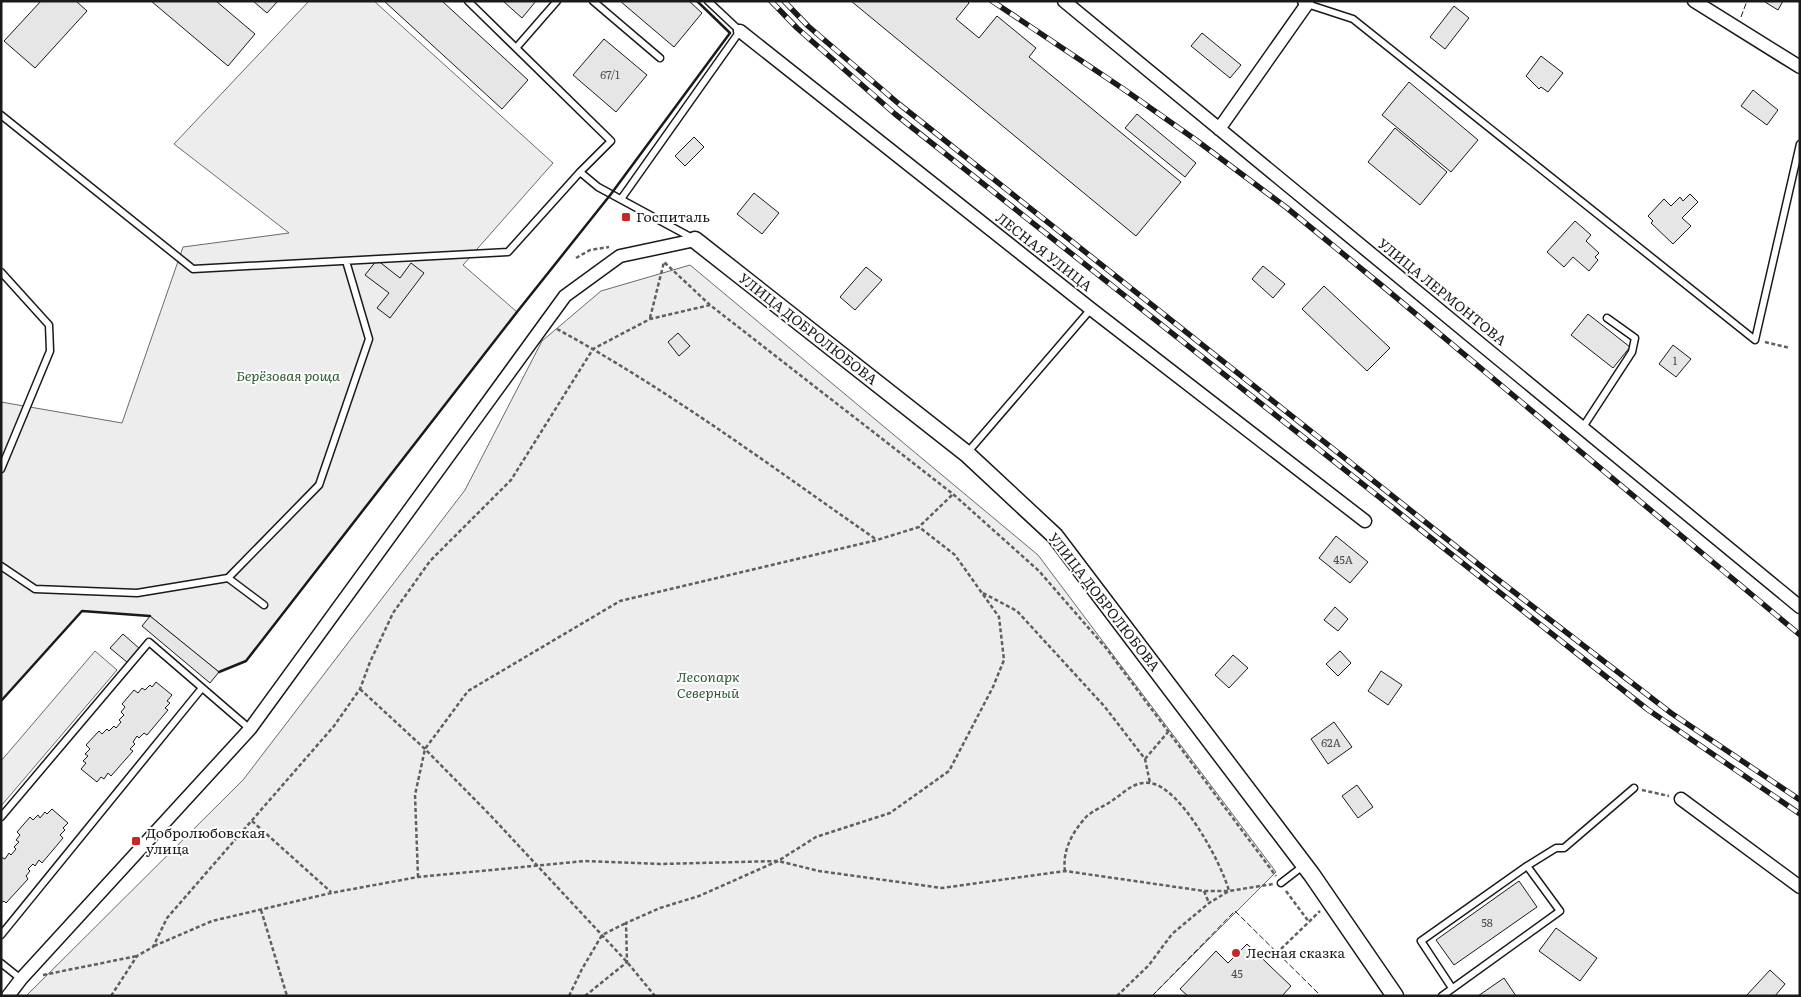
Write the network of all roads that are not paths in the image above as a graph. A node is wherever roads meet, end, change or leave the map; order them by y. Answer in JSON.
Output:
{"nodes":[{"id":1,"x":468,"y":1,"type":"edge"},
{"id":2,"x":557,"y":1,"type":"edge"},
{"id":3,"x":593,"y":1,"type":"edge"},
{"id":4,"x":708,"y":1,"type":"edge"},
{"id":5,"x":1064,"y":1,"type":"edge"},
{"id":6,"x":1694,"y":1,"type":"edge"},
{"id":7,"x":1305,"y":3,"type":"edge"},
{"id":8,"x":740,"y":31,"type":"junction"},
{"id":9,"x":516,"y":48,"type":"junction"},
{"id":10,"x":660,"y":58,"type":"dead end"},
{"id":11,"x":1800,"y":67,"type":"edge"},
{"id":12,"x":1,"y":115,"type":"edge"},
{"id":13,"x":1219,"y":129,"type":"junction"},
{"id":14,"x":1800,"y":144,"type":"edge"},
{"id":15,"x":580,"y":172,"type":"junction"},
{"id":16,"x":621,"y":199,"type":"junction"},
{"id":17,"x":694,"y":240,"type":"junction"},
{"id":18,"x":346,"y":261,"type":"junction"},
{"id":19,"x":1,"y":272,"type":"edge"},
{"id":20,"x":1091,"y":309,"type":"junction"},
{"id":21,"x":1607,"y":318,"type":"dead end"},
{"id":22,"x":1582,"y":427,"type":"junction"},
{"id":23,"x":966,"y":454,"type":"junction"},
{"id":24,"x":1,"y":469,"type":"edge"},
{"id":25,"x":1365,"y":521,"type":"dead end"},
{"id":26,"x":1,"y":566,"type":"edge"},
{"id":27,"x":228,"y":578,"type":"junction"},
{"id":28,"x":264,"y":606,"type":"dead end"},
{"id":29,"x":1800,"y":607,"type":"edge"},
{"id":30,"x":202,"y":688,"type":"junction"},
{"id":31,"x":250,"y":729,"type":"junction"},
{"id":32,"x":1634,"y":788,"type":"road end"},
{"id":33,"x":1681,"y":799,"type":"road end"},
{"id":34,"x":1,"y":817,"type":"edge"},
{"id":35,"x":1304,"y":865,"type":"junction"},
{"id":36,"x":1527,"y":866,"type":"junction"},
{"id":37,"x":1281,"y":883,"type":"road end"},
{"id":38,"x":1800,"y":886,"type":"edge"},
{"id":39,"x":1,"y":935,"type":"edge"},
{"id":40,"x":1,"y":963,"type":"edge"},
{"id":41,"x":22,"y":979,"type":"junction"},
{"id":42,"x":1452,"y":988,"type":"junction"},
{"id":43,"x":8,"y":996,"type":"edge"},
{"id":44,"x":1395,"y":996,"type":"edge"},
{"id":45,"x":1442,"y":996,"type":"edge"}],
"edges":[{"from":1,"to":9,"type":"lane"},
{"from":2,"to":9,"type":"lane"},
{"from":3,"to":10,"type":"lane"},
{"from":4,"to":8,"type":"lane","name":"ЛЕСНАЯ УЛИЦА"},
{"from":5,"to":13,"type":"street","name":"УЛИЦА ЛЕРМОНТОВА"},
{"from":6,"to":11,"type":"street"},
{"from":7,"to":13,"type":"street"},
{"from":7,"to":14,"type":"lane"},
{"from":8,"to":16,"type":"lane"},
{"from":8,"to":20,"type":"street","name":"ЛЕСНАЯ УЛИЦА"},
{"from":9,"to":15,"type":"lane"},
{"from":12,"to":18,"type":"lane"},
{"from":13,"to":22,"type":"street","name":"УЛИЦА ЛЕРМОНТОВА"},
{"from":15,"to":16,"type":"lane"},
{"from":15,"to":18,"type":"lane"},
{"from":16,"to":17,"type":"lane"},
{"from":17,"to":23,"type":"street","name":"УЛИЦА ДОБРОЛЮБОВА"},
{"from":17,"to":31,"type":"street"},
{"from":18,"to":27,"type":"lane"},
{"from":19,"to":24,"type":"lane"},
{"from":20,"to":23,"type":"lane"},
{"from":20,"to":25,"type":"street","name":"ЛЕСНАЯ УЛИЦА"},
{"from":21,"to":22,"type":"lane"},
{"from":22,"to":29,"type":"street","name":"УЛИЦА ЛЕРМОНТОВА"},
{"from":23,"to":35,"type":"street","name":"УЛИЦА ДОБРОЛЮБОВА"},
{"from":26,"to":27,"type":"lane"},
{"from":27,"to":28,"type":"lane"},
{"from":30,"to":31,"type":"lane"},
{"from":30,"to":34,"type":"lane"},
{"from":30,"to":39,"type":"lane"},
{"from":31,"to":41,"type":"street"},
{"from":32,"to":36,"type":"lane"},
{"from":33,"to":38,"type":"street"},
{"from":35,"to":37,"type":"lane"},
{"from":35,"to":44,"type":"street","name":"УЛИЦА ДОБРОЛЮБОВА"},
{"from":36,"to":42,"type":"lane"},
{"from":36,"to":42,"type":"lane"},
{"from":40,"to":41,"type":"lane"},
{"from":41,"to":43,"type":"street"},
{"from":42,"to":45,"type":"lane"}]}
